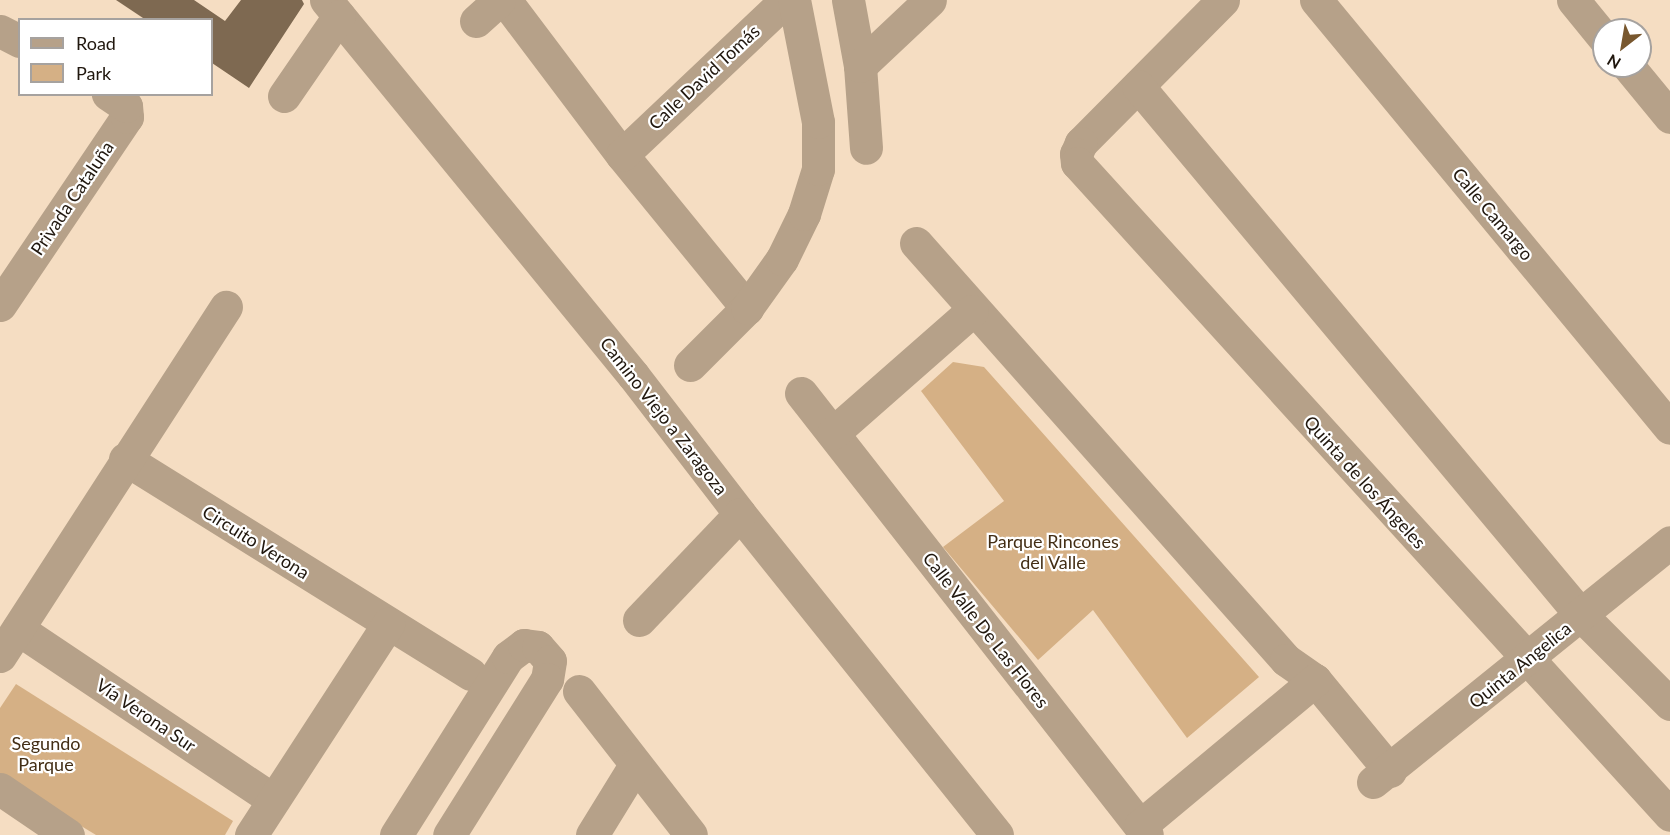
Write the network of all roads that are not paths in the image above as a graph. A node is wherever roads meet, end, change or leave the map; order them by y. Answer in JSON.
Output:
{"nodes":[{"id":1,"x":505,"y":0,"type":"edge"},
{"id":2,"x":786,"y":0,"type":"edge"},
{"id":3,"x":794,"y":0,"type":"edge"},
{"id":4,"x":848,"y":0,"type":"edge"},
{"id":5,"x":930,"y":0,"type":"edge"},
{"id":6,"x":1223,"y":0,"type":"edge"},
{"id":7,"x":1316,"y":0,"type":"edge"},
{"id":8,"x":1573,"y":0,"type":"edge"},
{"id":9,"x":332,"y":8,"type":"edge"},
{"id":10,"x":1592,"y":23,"type":"edge"},
{"id":11,"x":0,"y":31,"type":"edge"},
{"id":12,"x":18,"y":40,"type":"edge"},
{"id":13,"x":860,"y":66,"type":"junction"},
{"id":14,"x":1638,"y":78,"type":"edge"},
{"id":15,"x":1138,"y":86,"type":"junction"},
{"id":16,"x":111,"y":96,"type":"edge"},
{"id":17,"x":284,"y":96,"type":"dead end"},
{"id":18,"x":1670,"y":117,"type":"edge"},
{"id":19,"x":866,"y":148,"type":"dead end"},
{"id":20,"x":622,"y":155,"type":"junction"},
{"id":21,"x":916,"y":243,"type":"dead end"},
{"id":22,"x":0,"y":305,"type":"edge"},
{"id":23,"x":226,"y":307,"type":"dead end"},
{"id":24,"x":747,"y":308,"type":"junction"},
{"id":25,"x":972,"y":310,"type":"junction"},
{"id":26,"x":690,"y":365,"type":"dead end"},
{"id":27,"x":801,"y":393,"type":"dead end"},
{"id":28,"x":1670,"y":428,"type":"edge"},
{"id":29,"x":833,"y":433,"type":"junction"},
{"id":30,"x":124,"y":459,"type":"junction"},
{"id":31,"x":740,"y":514,"type":"junction"},
{"id":32,"x":1670,"y":542,"type":"edge"},
{"id":33,"x":1581,"y":615,"type":"junction"},
{"id":34,"x":639,"y":620,"type":"dead end"},
{"id":35,"x":388,"y":624,"type":"junction"},
{"id":36,"x":18,"y":629,"type":"junction"},
{"id":37,"x":0,"y":656,"type":"edge"},
{"id":38,"x":1525,"y":660,"type":"junction"},
{"id":39,"x":470,"y":674,"type":"dead end"},
{"id":40,"x":1306,"y":686,"type":"junction"},
{"id":41,"x":579,"y":691,"type":"dead end"},
{"id":42,"x":1670,"y":704,"type":"edge"},
{"id":43,"x":635,"y":765,"type":"junction"},
{"id":44,"x":0,"y":789,"type":"edge"},
{"id":45,"x":273,"y":800,"type":"junction"},
{"id":46,"x":1670,"y":815,"type":"edge"},
{"id":47,"x":1143,"y":831,"type":"edge"},
{"id":48,"x":68,"y":835,"type":"edge"},
{"id":49,"x":251,"y":835,"type":"edge"},
{"id":50,"x":396,"y":835,"type":"edge"},
{"id":51,"x":449,"y":835,"type":"edge"},
{"id":52,"x":592,"y":835,"type":"edge"},
{"id":53,"x":691,"y":835,"type":"edge"},
{"id":54,"x":998,"y":835,"type":"edge"}],
"edges":[{"from":1,"to":20,"type":"street"},
{"from":2,"to":20,"type":"street","name":"Calle David Tomás"},
{"from":3,"to":24,"type":"street"},
{"from":4,"to":13,"type":"street"},
{"from":5,"to":13,"type":"street"},
{"from":6,"to":15,"type":"street"},
{"from":7,"to":28,"type":"street","name":"Calle Camargo"},
{"from":8,"to":10,"type":"street"},
{"from":9,"to":17,"type":"street"},
{"from":9,"to":31,"type":"street","name":"Camino Viejo a Zaragoza"},
{"from":11,"to":12,"type":"street"},
{"from":13,"to":19,"type":"street"},
{"from":14,"to":18,"type":"street"},
{"from":15,"to":33,"type":"street"},
{"from":15,"to":38,"type":"street","name":"Quinta de los Ángeles"},
{"from":16,"to":22,"type":"street","name":"Privada Cataluña"},
{"from":20,"to":24,"type":"street"},
{"from":21,"to":25,"type":"street"},
{"from":23,"to":30,"type":"street"},
{"from":24,"to":26,"type":"street"},
{"from":25,"to":29,"type":"street"},
{"from":25,"to":40,"type":"street"},
{"from":27,"to":29,"type":"street","name":"Calle Valle De Las Flores"},
{"from":29,"to":47,"type":"street","name":"Calle Valle De Las Flores"},
{"from":30,"to":35,"type":"street","name":"Circuito Verona"},
{"from":30,"to":36,"type":"street"},
{"from":31,"to":34,"type":"street"},
{"from":31,"to":54,"type":"street","name":"Camino Viejo a Zaragoza"},
{"from":32,"to":33,"type":"street","name":"Quinta Angelica"},
{"from":33,"to":38,"type":"street","name":"Quinta Angelica"},
{"from":33,"to":42,"type":"street"},
{"from":35,"to":39,"type":"street","name":"Circuito Verona"},
{"from":35,"to":45,"type":"street"},
{"from":36,"to":37,"type":"street"},
{"from":36,"to":45,"type":"street","name":"Vía Verona Sur"},
{"from":38,"to":40,"type":"street","name":"Quinta Angelica"},
{"from":38,"to":46,"type":"street","name":"Quinta de los Ángeles"},
{"from":40,"to":47,"type":"street","name":"Calle Valle De Las Flores"},
{"from":41,"to":43,"type":"street"},
{"from":43,"to":52,"type":"street"},
{"from":43,"to":53,"type":"street"},
{"from":44,"to":48,"type":"street"},
{"from":45,"to":49,"type":"street"},
{"from":50,"to":51,"type":"street"}]}
